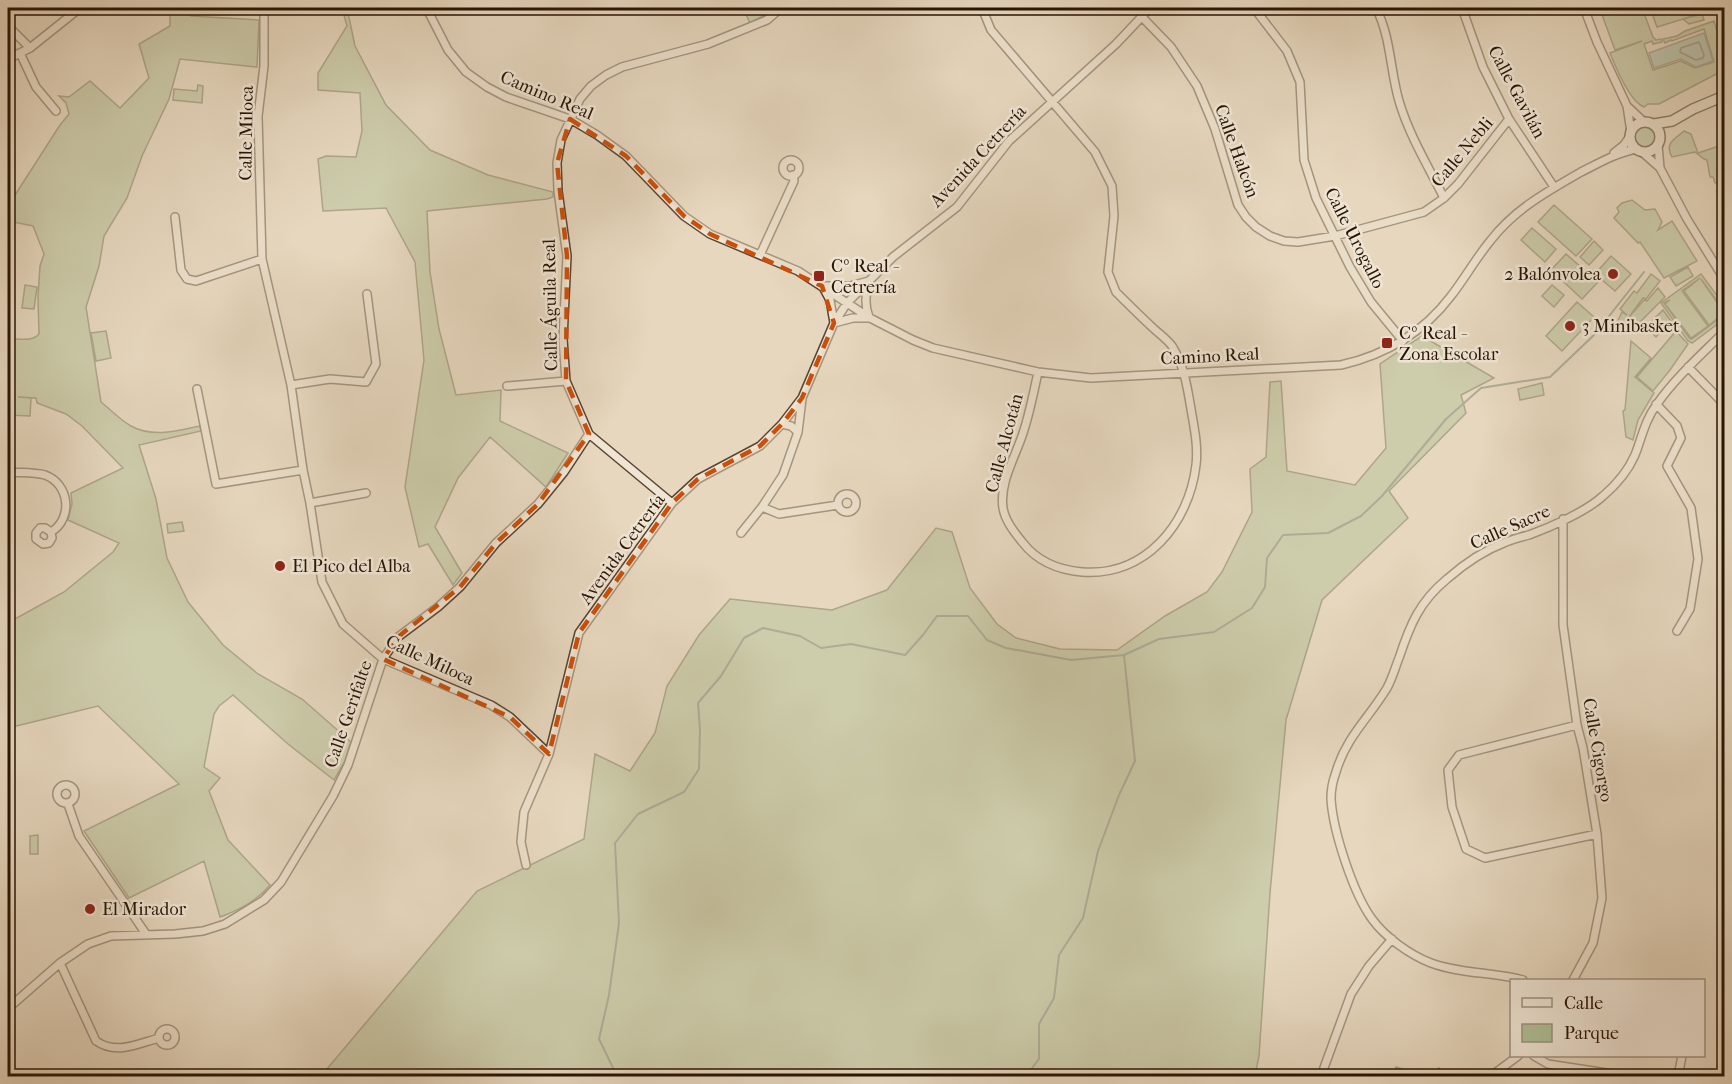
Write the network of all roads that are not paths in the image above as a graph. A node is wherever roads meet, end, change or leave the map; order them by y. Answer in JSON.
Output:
{"nodes":[{"id":1,"x":80,"y":8,"type":"edge"},
{"id":2,"x":264,"y":8,"type":"edge"},
{"id":3,"x":428,"y":8,"type":"edge"},
{"id":4,"x":781,"y":8,"type":"edge"},
{"id":5,"x":982,"y":8,"type":"edge"},
{"id":6,"x":1149,"y":8,"type":"edge"},
{"id":7,"x":1254,"y":8,"type":"edge"},
{"id":8,"x":1376,"y":8,"type":"edge"},
{"id":9,"x":1462,"y":8,"type":"edge"},
{"id":10,"x":1584,"y":8,"type":"edge"},
{"id":11,"x":1142,"y":17,"type":"junction"},
{"id":12,"x":8,"y":26,"type":"edge"},
{"id":13,"x":30,"y":48,"type":"junction"},
{"id":14,"x":20,"y":53,"type":"junction"},
{"id":15,"x":8,"y":59,"type":"edge"},
{"id":16,"x":1725,"y":96,"type":"edge"},
{"id":17,"x":1051,"y":101,"type":"junction"},
{"id":18,"x":1627,"y":106,"type":"junction"},
{"id":19,"x":56,"y":111,"type":"dead end"},
{"id":20,"x":570,"y":119,"type":"junction"},
{"id":21,"x":1509,"y":119,"type":"junction"},
{"id":22,"x":1672,"y":121,"type":"junction"},
{"id":23,"x":1649,"y":123,"type":"junction"},
{"id":24,"x":1630,"y":134,"type":"junction"},
{"id":25,"x":1659,"y":141,"type":"junction"},
{"id":26,"x":1639,"y":151,"type":"junction"},
{"id":27,"x":1610,"y":157,"type":"junction"},
{"id":28,"x":1660,"y":168,"type":"junction"},
{"id":29,"x":793,"y":175,"type":"dead end"},
{"id":30,"x":1554,"y":187,"type":"junction"},
{"id":31,"x":1444,"y":198,"type":"junction"},
{"id":32,"x":175,"y":217,"type":"dead end"},
{"id":33,"x":1335,"y":236,"type":"junction"},
{"id":34,"x":760,"y":255,"type":"junction"},
{"id":35,"x":262,"y":260,"type":"junction"},
{"id":36,"x":1725,"y":279,"type":"edge"},
{"id":37,"x":869,"y":281,"type":"junction"},
{"id":38,"x":822,"y":286,"type":"junction"},
{"id":39,"x":367,"y":294,"type":"dead end"},
{"id":40,"x":848,"y":303,"type":"junction"},
{"id":41,"x":870,"y":318,"type":"junction"},
{"id":42,"x":834,"y":323,"type":"junction"},
{"id":43,"x":1725,"y":332,"type":"edge"},
{"id":44,"x":1403,"y":341,"type":"junction"},
{"id":45,"x":1688,"y":368,"type":"junction"},
{"id":46,"x":1038,"y":372,"type":"junction"},
{"id":47,"x":1184,"y":374,"type":"junction"},
{"id":48,"x":566,"y":381,"type":"junction"},
{"id":49,"x":291,"y":385,"type":"junction"},
{"id":50,"x":507,"y":386,"type":"dead end"},
{"id":51,"x":197,"y":389,"type":"dead end"},
{"id":52,"x":802,"y":398,"type":"junction"},
{"id":53,"x":1656,"y":404,"type":"junction"},
{"id":54,"x":1725,"y":404,"type":"edge"},
{"id":55,"x":782,"y":424,"type":"junction"},
{"id":56,"x":798,"y":432,"type":"junction"},
{"id":57,"x":589,"y":434,"type":"junction"},
{"id":58,"x":303,"y":470,"type":"junction"},
{"id":59,"x":8,"y":472,"type":"edge"},
{"id":60,"x":366,"y":493,"type":"dead end"},
{"id":61,"x":310,"y":503,"type":"junction"},
{"id":62,"x":672,"y":504,"type":"junction"},
{"id":63,"x":838,"y":505,"type":"dead end"},
{"id":64,"x":762,"y":507,"type":"junction"},
{"id":65,"x":1563,"y":519,"type":"junction"},
{"id":66,"x":51,"y":532,"type":"dead end"},
{"id":67,"x":741,"y":533,"type":"dead end"},
{"id":68,"x":1677,"y":631,"type":"dead end"},
{"id":69,"x":383,"y":659,"type":"junction"},
{"id":70,"x":1577,"y":725,"type":"junction"},
{"id":71,"x":549,"y":754,"type":"junction"},
{"id":72,"x":68,"y":804,"type":"dead end"},
{"id":73,"x":1597,"y":834,"type":"junction"},
{"id":74,"x":526,"y":865,"type":"dead end"},
{"id":75,"x":146,"y":934,"type":"junction"},
{"id":76,"x":1392,"y":939,"type":"junction"},
{"id":77,"x":60,"y":963,"type":"junction"},
{"id":78,"x":1517,"y":979,"type":"edge"},
{"id":79,"x":1574,"y":979,"type":"edge"},
{"id":80,"x":8,"y":1006,"type":"edge"},
{"id":81,"x":159,"y":1038,"type":"dead end"},
{"id":82,"x":1517,"y":1057,"type":"edge"},
{"id":83,"x":1536,"y":1057,"type":"edge"},
{"id":84,"x":1550,"y":1057,"type":"edge"},
{"id":85,"x":1682,"y":1057,"type":"edge"},
{"id":86,"x":1548,"y":1064,"type":"junction"},
{"id":87,"x":1321,"y":1077,"type":"edge"},
{"id":88,"x":1491,"y":1077,"type":"edge"},
{"id":89,"x":1626,"y":1077,"type":"edge"},
{"id":90,"x":1678,"y":1077,"type":"edge"}],
"edges":[{"from":1,"to":13,"type":"street"},
{"from":2,"to":35,"type":"street","name":"Calle Miloca"},
{"from":3,"to":20,"type":"street","name":"Camino Real"},
{"from":4,"to":20,"type":"street","name":"Calle Águila Real"},
{"from":5,"to":17,"type":"street","name":"Calle Alcotán"},
{"from":6,"to":11,"type":"street","name":"Avenida Cetrería"},
{"from":7,"to":33,"type":"street","name":"Calle Urogallo"},
{"from":8,"to":31,"type":"street"},
{"from":9,"to":21,"type":"street","name":"Calle Gavilán"},
{"from":10,"to":18,"type":"street"},
{"from":11,"to":17,"type":"street","name":"Avenida Cetrería"},
{"from":11,"to":33,"type":"street","name":"Calle Halcón"},
{"from":12,"to":13,"type":"street"},
{"from":13,"to":14,"type":"street"},
{"from":14,"to":15,"type":"street"},
{"from":14,"to":19,"type":"street"},
{"from":16,"to":22,"type":"street"},
{"from":17,"to":37,"type":"street","name":"Avenida Cetrería"},
{"from":17,"to":47,"type":"street","name":"Calle Alcotán"},
{"from":18,"to":23,"type":"street"},
{"from":18,"to":24,"type":"street"},
{"from":20,"to":34,"type":"street","name":"Camino Real"},
{"from":20,"to":48,"type":"street","name":"Calle Águila Real"},
{"from":21,"to":30,"type":"street","name":"Calle Gavilán"},
{"from":21,"to":31,"type":"street","name":"Calle Nebli"},
{"from":22,"to":23,"type":"street"},
{"from":22,"to":25,"type":"street"},
{"from":23,"to":24,"type":"street"},
{"from":23,"to":25,"type":"street"},
{"from":24,"to":26,"type":"street"},
{"from":24,"to":27,"type":"street","name":"Camino Real"},
{"from":25,"to":26,"type":"street"},
{"from":25,"to":28,"type":"street"},
{"from":26,"to":27,"type":"street","name":"Camino Real"},
{"from":26,"to":28,"type":"street"},
{"from":27,"to":30,"type":"street","name":"Camino Real"},
{"from":28,"to":36,"type":"street"},
{"from":29,"to":34,"type":"street"},
{"from":30,"to":44,"type":"street","name":"Camino Real"},
{"from":31,"to":33,"type":"street","name":"Calle Nebli"},
{"from":32,"to":35,"type":"street"},
{"from":33,"to":44,"type":"street","name":"Calle Urogallo"},
{"from":34,"to":38,"type":"street","name":"Camino Real"},
{"from":35,"to":49,"type":"street","name":"Calle Miloca"},
{"from":37,"to":38,"type":"street"},
{"from":37,"to":40,"type":"street","name":"Avenida Cetrería"},
{"from":37,"to":41,"type":"street"},
{"from":38,"to":40,"type":"street","name":"Camino Real"},
{"from":38,"to":42,"type":"street"},
{"from":39,"to":49,"type":"street"},
{"from":40,"to":41,"type":"street","name":"Camino Real"},
{"from":40,"to":42,"type":"street","name":"Avenida Cetrería"},
{"from":41,"to":42,"type":"street"},
{"from":41,"to":46,"type":"street","name":"Camino Real"},
{"from":42,"to":52,"type":"street","name":"Avenida Cetrería"},
{"from":43,"to":45,"type":"street","name":"Calle Sacre"},
{"from":44,"to":47,"type":"street","name":"Camino Real"},
{"from":45,"to":53,"type":"street","name":"Calle Sacre"},
{"from":45,"to":54,"type":"street"},
{"from":46,"to":47,"type":"street","name":"Camino Real"},
{"from":46,"to":47,"type":"street","name":"Calle Alcotán"},
{"from":48,"to":50,"type":"street","name":"Calle Águila Real"},
{"from":48,"to":57,"type":"street","name":"Calle Águila Real"},
{"from":49,"to":58,"type":"street","name":"Calle Miloca"},
{"from":51,"to":58,"type":"street"},
{"from":52,"to":55,"type":"street","name":"Avenida Cetrería"},
{"from":52,"to":56,"type":"street"},
{"from":53,"to":65,"type":"street","name":"Calle Sacre"},
{"from":53,"to":68,"type":"street"},
{"from":55,"to":56,"type":"street"},
{"from":55,"to":62,"type":"street","name":"Avenida Cetrería"},
{"from":56,"to":64,"type":"street"},
{"from":57,"to":62,"type":"street","name":"Calle Águila Real"},
{"from":57,"to":69,"type":"street","name":"Calle Gerifalte"},
{"from":58,"to":61,"type":"street","name":"Calle Miloca"},
{"from":59,"to":66,"type":"street"},
{"from":60,"to":61,"type":"street"},
{"from":61,"to":69,"type":"street","name":"Calle Miloca"},
{"from":62,"to":71,"type":"street","name":"Avenida Cetrería"},
{"from":63,"to":64,"type":"street"},
{"from":64,"to":67,"type":"street"},
{"from":65,"to":70,"type":"street","name":"Calle Cigorgo"},
{"from":65,"to":76,"type":"street","name":"Calle Sacre"},
{"from":69,"to":71,"type":"street","name":"Calle Miloca"},
{"from":69,"to":75,"type":"street","name":"Calle Gerifalte"},
{"from":70,"to":73,"type":"street","name":"Calle Cigorgo"},
{"from":70,"to":73,"type":"street"},
{"from":71,"to":74,"type":"street","name":"Avenida Cetrería"},
{"from":72,"to":75,"type":"street"},
{"from":73,"to":79,"type":"street","name":"Calle Cigorgo"},
{"from":75,"to":77,"type":"street","name":"Calle Gerifalte"},
{"from":76,"to":78,"type":"street","name":"Calle Sacre"},
{"from":76,"to":87,"type":"street"},
{"from":77,"to":80,"type":"street","name":"Calle Gerifalte"},
{"from":77,"to":81,"type":"street"},
{"from":82,"to":88,"type":"street"},
{"from":83,"to":86,"type":"street"},
{"from":84,"to":86,"type":"street"},
{"from":85,"to":90,"type":"street"},
{"from":86,"to":89,"type":"street"}]}
